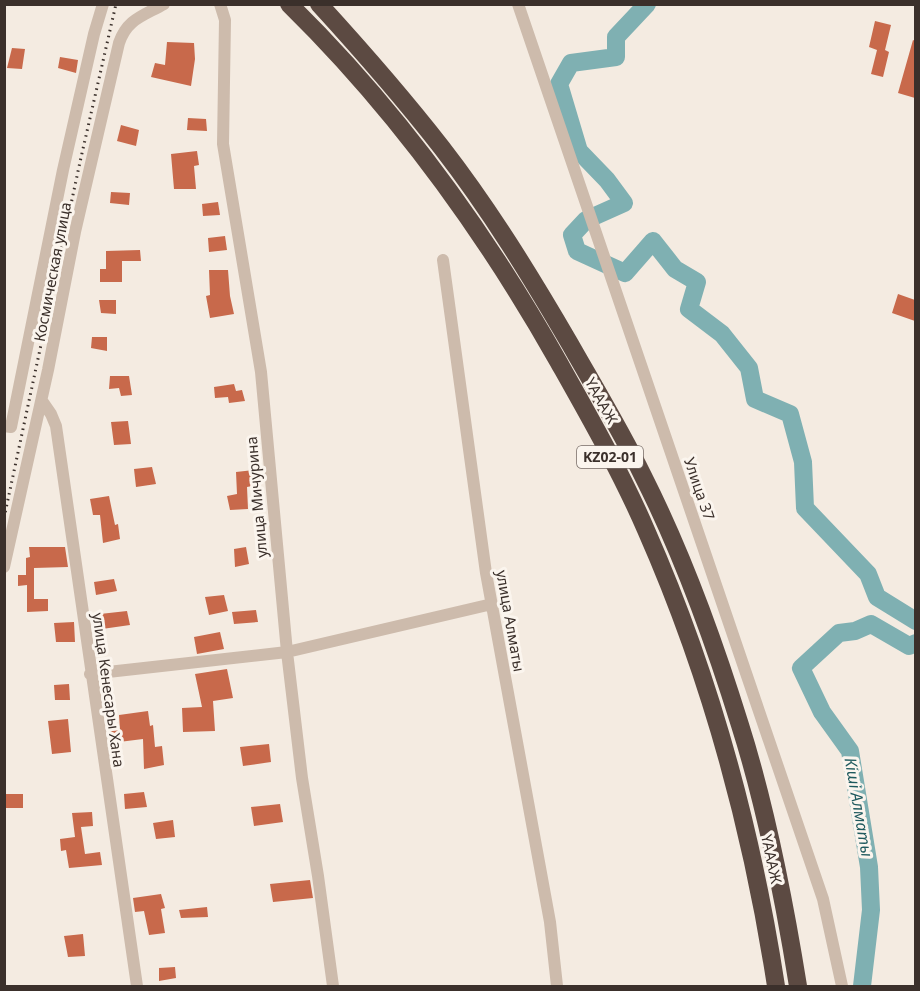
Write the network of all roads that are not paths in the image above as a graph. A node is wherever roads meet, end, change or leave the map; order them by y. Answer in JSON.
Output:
{"nodes":[{"id":1,"x":103,"y":4,"type":"edge"},
{"id":2,"x":164,"y":4,"type":"edge"},
{"id":3,"x":220,"y":4,"type":"edge"},
{"id":4,"x":289,"y":4,"type":"edge"},
{"id":5,"x":319,"y":4,"type":"edge"},
{"id":6,"x":518,"y":4,"type":"edge"},
{"id":7,"x":443,"y":260,"type":"dead end"},
{"id":8,"x":42,"y":401,"type":"junction"},
{"id":9,"x":4,"y":426,"type":"edge"},
{"id":10,"x":4,"y":567,"type":"edge"},
{"id":11,"x":492,"y":604,"type":"junction"},
{"id":12,"x":287,"y":652,"type":"junction"},
{"id":13,"x":90,"y":674,"type":"junction"},
{"id":14,"x":137,"y":987,"type":"edge"},
{"id":15,"x":333,"y":987,"type":"edge"},
{"id":16,"x":557,"y":987,"type":"edge"},
{"id":17,"x":776,"y":987,"type":"edge"},
{"id":18,"x":798,"y":987,"type":"edge"},
{"id":19,"x":842,"y":987,"type":"edge"}],
"edges":[{"from":1,"to":9,"type":"street"},
{"from":2,"to":8,"type":"street","name":"Космическая улица"},
{"from":3,"to":12,"type":"street","name":"улица Мичурина"},
{"from":4,"to":17,"type":"highway","name":"ҮАААЖ","number":"KZ02-01"},
{"from":5,"to":18,"type":"highway","name":"ҮАААЖ","number":"KZ02-01"},
{"from":6,"to":19,"type":"street","name":"Улица 37"},
{"from":7,"to":11,"type":"street","name":"улица Алматы"},
{"from":8,"to":10,"type":"street","name":"Космическая улица"},
{"from":8,"to":13,"type":"street","name":"улица Кенесары Хана"},
{"from":11,"to":12,"type":"street"},
{"from":11,"to":16,"type":"street","name":"улица Алматы"},
{"from":12,"to":13,"type":"street"},
{"from":12,"to":15,"type":"street","name":"улица Мичурина"},
{"from":13,"to":14,"type":"street","name":"улица Кенесары Хана"}]}
